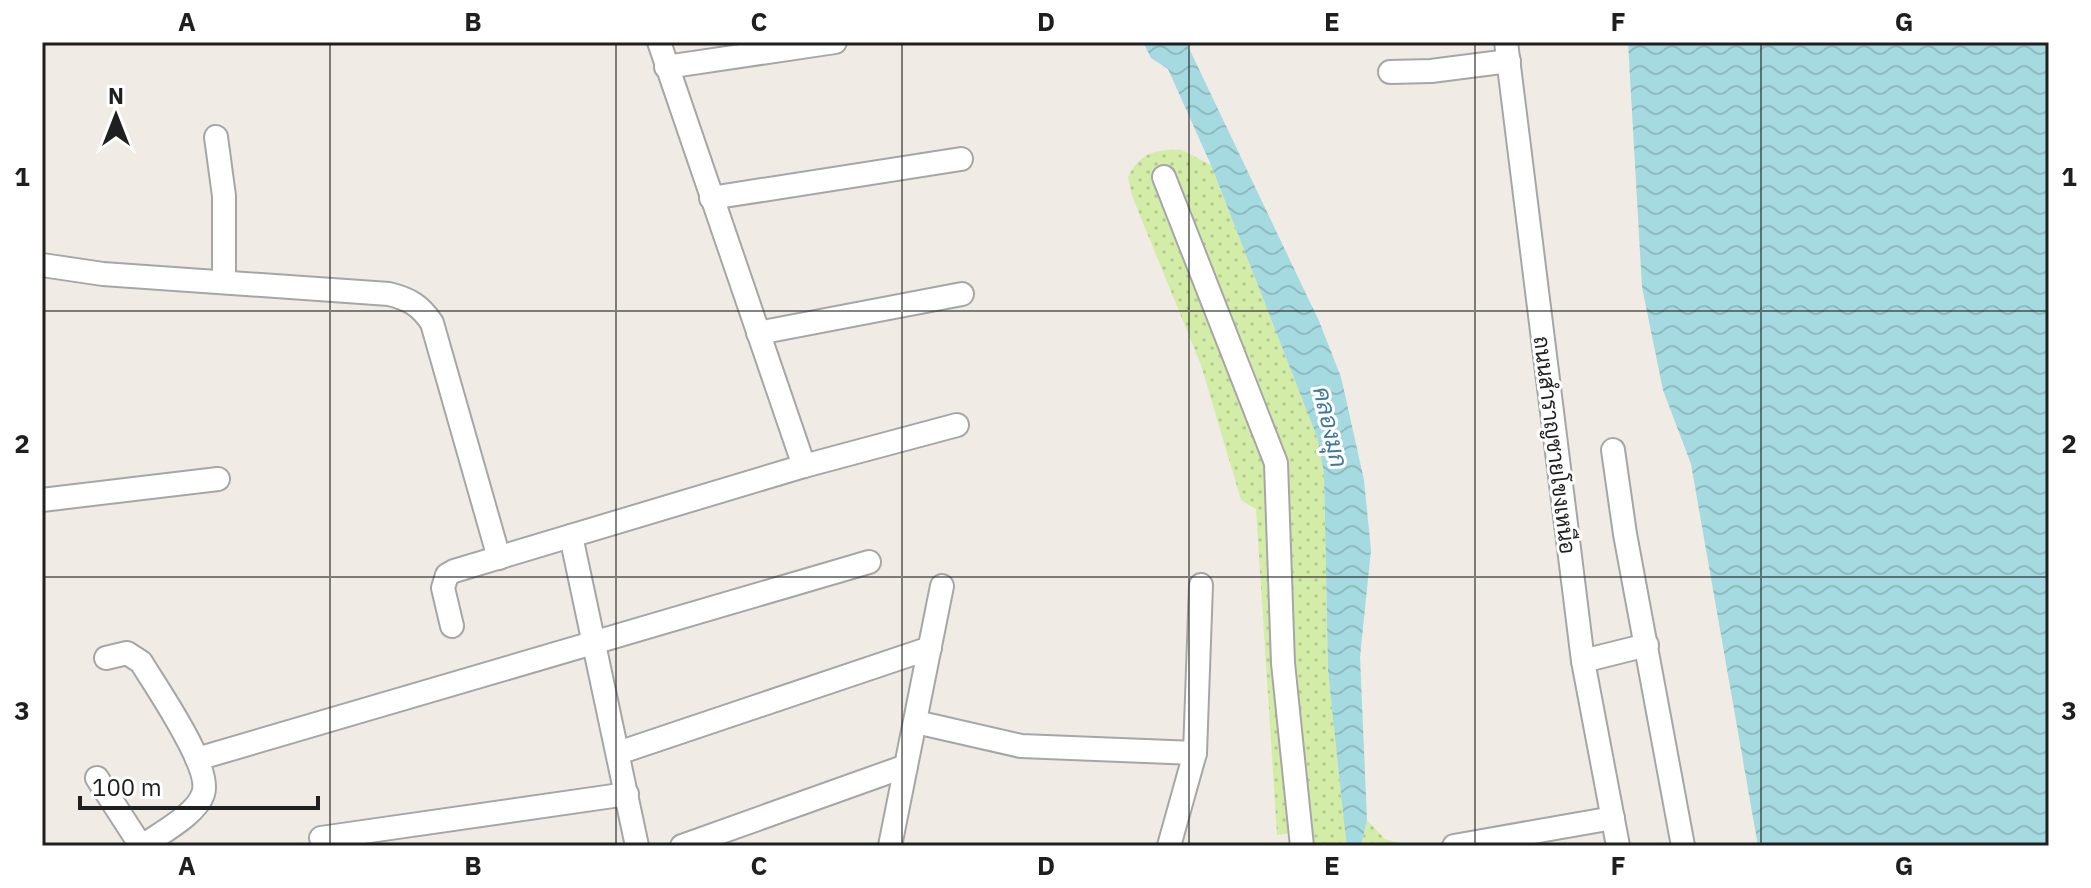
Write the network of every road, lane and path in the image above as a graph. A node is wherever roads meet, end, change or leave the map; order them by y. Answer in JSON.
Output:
{"nodes":[{"id":1,"x":659,"y":42,"type":"edge"},
{"id":2,"x":835,"y":42,"type":"edge"},
{"id":3,"x":1508,"y":52,"type":"edge"},
{"id":4,"x":666,"y":67,"type":"junction"},
{"id":5,"x":1390,"y":72,"type":"dead end"},
{"id":6,"x":216,"y":137,"type":"dead end"},
{"id":7,"x":961,"y":159,"type":"dead end"},
{"id":8,"x":1164,"y":177,"type":"dead end"},
{"id":9,"x":711,"y":198,"type":"junction"},
{"id":10,"x":42,"y":265,"type":"edge"},
{"id":11,"x":224,"y":282,"type":"junction"},
{"id":12,"x":962,"y":294,"type":"dead end"},
{"id":13,"x":758,"y":333,"type":"junction"},
{"id":14,"x":957,"y":425,"type":"dead end"},
{"id":15,"x":1613,"y":450,"type":"dead end"},
{"id":16,"x":804,"y":466,"type":"junction"},
{"id":17,"x":218,"y":479,"type":"dead end"},
{"id":18,"x":42,"y":500,"type":"edge"},
{"id":19,"x":571,"y":536,"type":"junction"},
{"id":20,"x":499,"y":558,"type":"junction"},
{"id":21,"x":869,"y":562,"type":"dead end"},
{"id":22,"x":1201,"y":585,"type":"dead end"},
{"id":23,"x":942,"y":586,"type":"dead end"},
{"id":24,"x":452,"y":626,"type":"dead end"},
{"id":25,"x":595,"y":645,"type":"junction"},
{"id":26,"x":1647,"y":645,"type":"junction"},
{"id":27,"x":930,"y":648,"type":"junction"},
{"id":28,"x":106,"y":658,"type":"dead end"},
{"id":29,"x":1583,"y":661,"type":"junction"},
{"id":30,"x":916,"y":722,"type":"junction"},
{"id":31,"x":618,"y":753,"type":"junction"},
{"id":32,"x":1195,"y":753,"type":"junction"},
{"id":33,"x":197,"y":759,"type":"junction"},
{"id":34,"x":906,"y":766,"type":"junction"},
{"id":35,"x":97,"y":778,"type":"dead end"},
{"id":36,"x":627,"y":794,"type":"junction"},
{"id":37,"x":1613,"y":818,"type":"junction"},
{"id":38,"x":321,"y":838,"type":"dead end"},
{"id":39,"x":1299,"y":845,"type":"edge"},
{"id":40,"x":142,"y":846,"type":"edge"},
{"id":41,"x":637,"y":846,"type":"edge"},
{"id":42,"x":682,"y":846,"type":"edge"},
{"id":43,"x":890,"y":846,"type":"edge"},
{"id":44,"x":1169,"y":846,"type":"edge"},
{"id":45,"x":1454,"y":846,"type":"edge"},
{"id":46,"x":1618,"y":846,"type":"edge"},
{"id":47,"x":1683,"y":846,"type":"edge"}],
"edges":[{"from":1,"to":4,"type":"street"},
{"from":2,"to":4,"type":"street"},
{"from":3,"to":5,"type":"street"},
{"from":3,"to":29,"type":"street","name":"ถนนสำราญชายโขงเหนือ"},
{"from":4,"to":9,"type":"street"},
{"from":6,"to":11,"type":"street"},
{"from":7,"to":9,"type":"street"},
{"from":8,"to":39,"type":"street"},
{"from":9,"to":13,"type":"street"},
{"from":10,"to":11,"type":"street"},
{"from":11,"to":20,"type":"street"},
{"from":12,"to":13,"type":"street"},
{"from":13,"to":16,"type":"street"},
{"from":14,"to":16,"type":"street"},
{"from":15,"to":26,"type":"street"},
{"from":16,"to":19,"type":"street"},
{"from":17,"to":18,"type":"street"},
{"from":19,"to":20,"type":"street"},
{"from":19,"to":25,"type":"street"},
{"from":20,"to":24,"type":"street"},
{"from":21,"to":25,"type":"street"},
{"from":22,"to":32,"type":"street"},
{"from":23,"to":27,"type":"street"},
{"from":25,"to":31,"type":"street"},
{"from":25,"to":33,"type":"street"},
{"from":26,"to":29,"type":"street"},
{"from":26,"to":47,"type":"street"},
{"from":27,"to":30,"type":"street"},
{"from":27,"to":31,"type":"street"},
{"from":28,"to":33,"type":"street"},
{"from":29,"to":37,"type":"street","name":"ถนนสำราญชายโขงเหนือ"},
{"from":30,"to":32,"type":"street"},
{"from":30,"to":34,"type":"street"},
{"from":31,"to":36,"type":"street"},
{"from":32,"to":44,"type":"street"},
{"from":33,"to":40,"type":"street"},
{"from":34,"to":42,"type":"street"},
{"from":34,"to":43,"type":"street"},
{"from":35,"to":40,"type":"street"},
{"from":36,"to":38,"type":"street"},
{"from":36,"to":41,"type":"street"},
{"from":37,"to":45,"type":"street"},
{"from":37,"to":46,"type":"street","name":"ถนนสำราญชายโขงเหนือ"}]}
